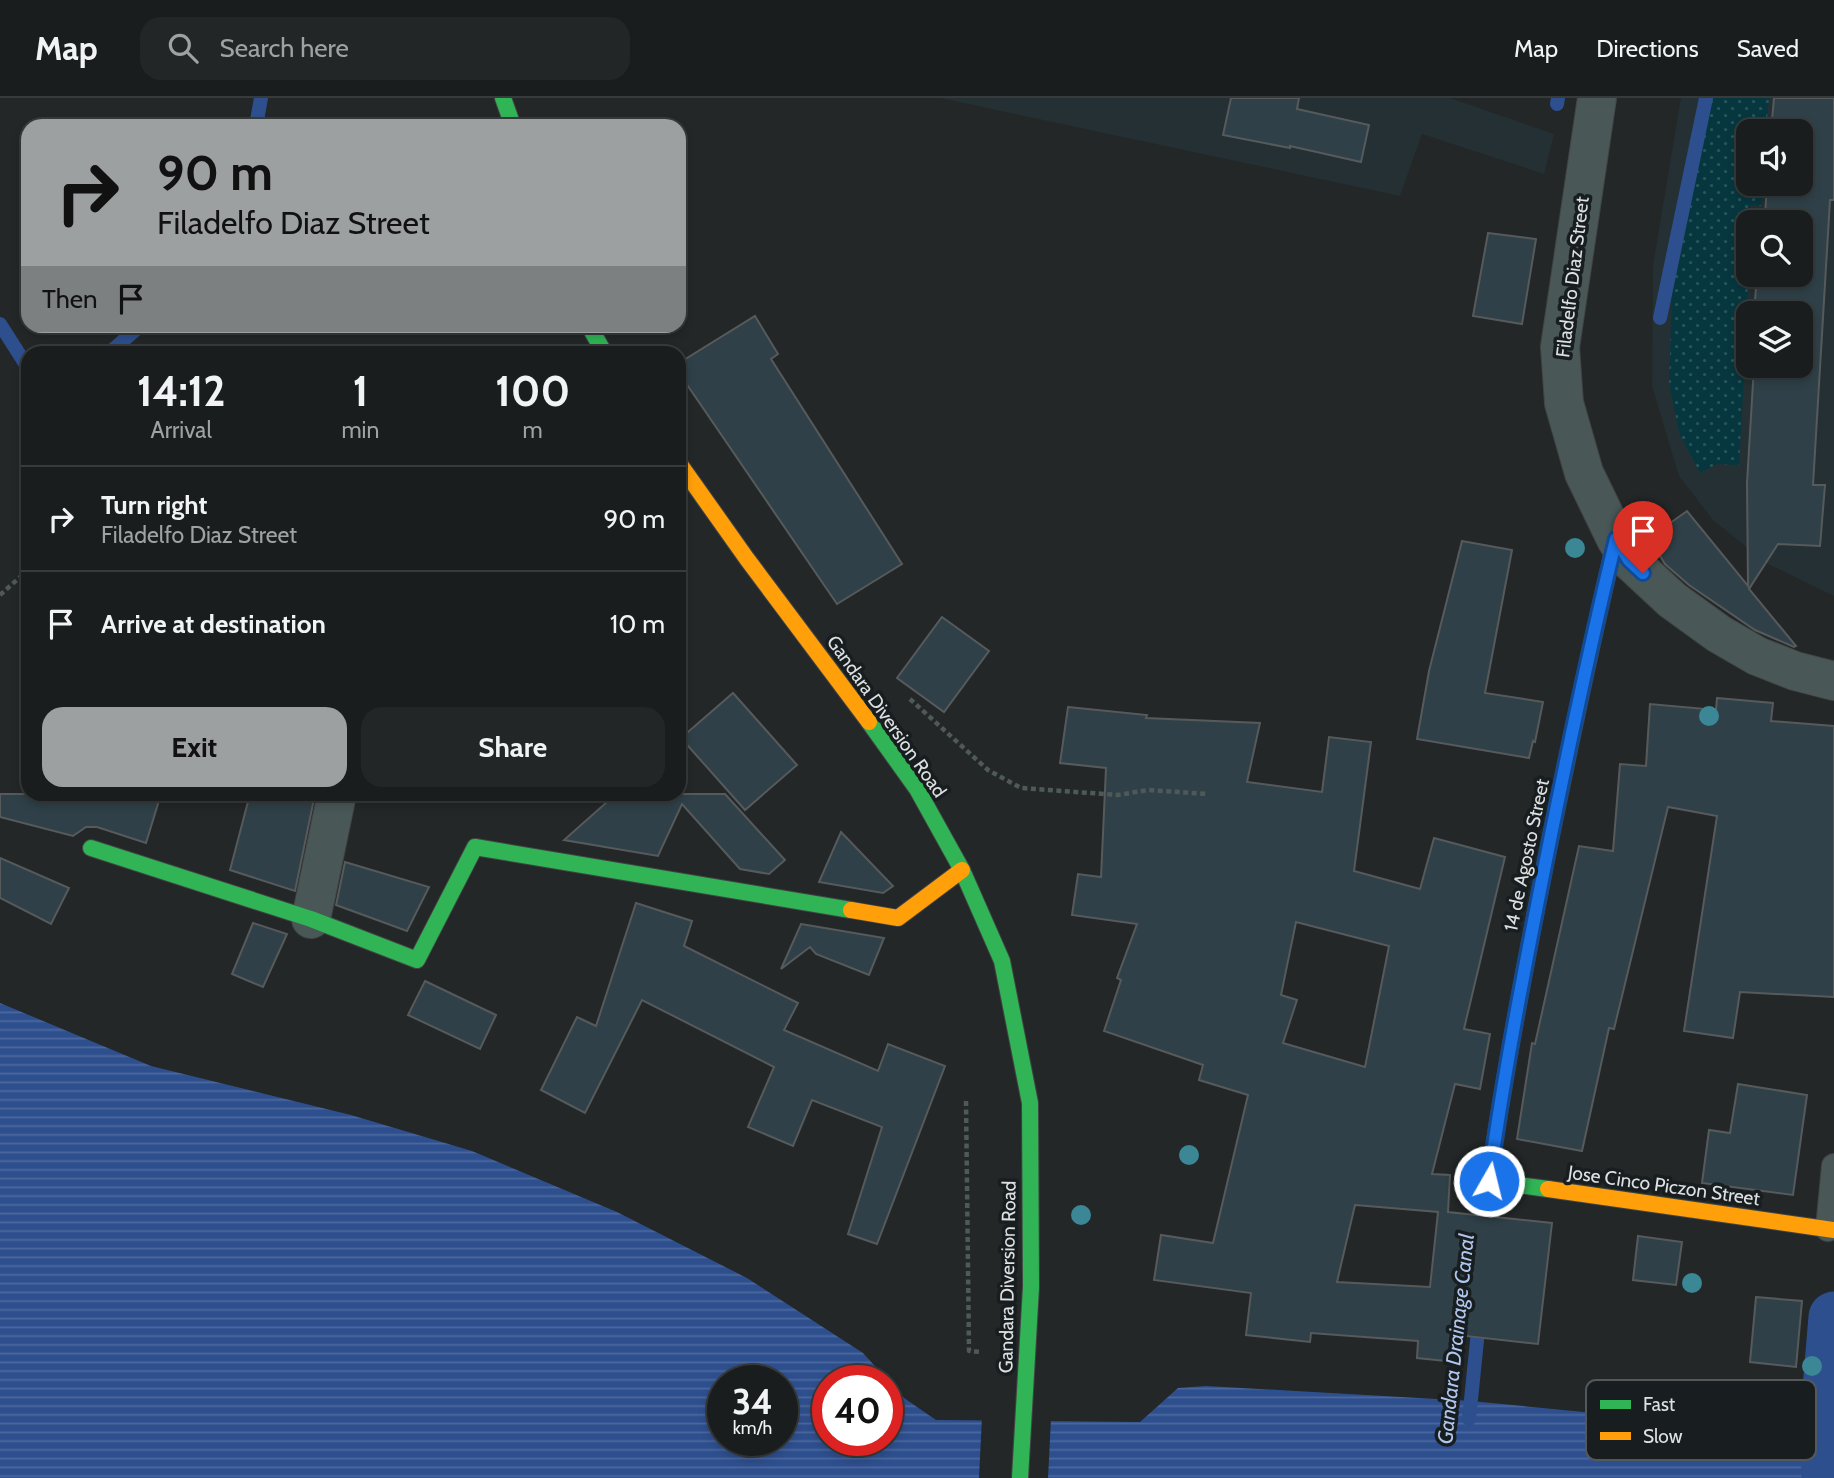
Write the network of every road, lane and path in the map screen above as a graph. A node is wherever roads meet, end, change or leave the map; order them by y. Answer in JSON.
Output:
{"nodes":[{"id":1,"x":503,"y":98,"type":"edge"},
{"id":2,"x":1597,"y":98,"type":"edge"},
{"id":3,"x":510,"y":119,"type":"edge"},
{"id":4,"x":686,"y":473,"type":"edge"},
{"id":5,"x":1616,"y":539,"type":"junction"},
{"id":6,"x":21,"y":576,"type":"edge"},
{"id":7,"x":0,"y":595,"type":"edge"},
{"id":8,"x":1834,"y":681,"type":"edge"},
{"id":9,"x":1021,"y":788,"type":"dead end"},
{"id":10,"x":1208,"y":794,"type":"dead end"},
{"id":11,"x":336,"y":801,"type":"edge"},
{"id":12,"x":92,"y":848,"type":"dead end"},
{"id":13,"x":962,"y":870,"type":"junction"},
{"id":14,"x":311,"y":919,"type":"junction"},
{"id":15,"x":966,"y":1101,"type":"dead end"},
{"id":16,"x":1834,"y":1166,"type":"edge"},
{"id":17,"x":1489,"y":1181,"type":"joint"},
{"id":18,"x":1831,"y":1229,"type":"edge"},
{"id":19,"x":994,"y":1352,"type":"dead end"},
{"id":20,"x":1020,"y":1478,"type":"edge"}],
"edges":[{"from":1,"to":3,"type":"main road"},
{"from":2,"to":5,"type":"street","name":"Filadelfo Diaz Street"},
{"from":4,"to":13,"type":"main road","name":"Gandara Diversion Road"},
{"from":5,"to":8,"type":"street","name":"Filadelfo Diaz Street"},
{"from":5,"to":17,"type":"main road","name":"14 de Agosto Street"},
{"from":6,"to":7,"type":"path"},
{"from":9,"to":10,"type":"path"},
{"from":11,"to":14,"type":"street"},
{"from":12,"to":14,"type":"main road"},
{"from":13,"to":14,"type":"main road"},
{"from":13,"to":20,"type":"main road","name":"Gandara Diversion Road","bridge":true},
{"from":15,"to":19,"type":"path"},
{"from":16,"to":18,"type":"lane"},
{"from":17,"to":18,"type":"main road","name":"Jose Cinco Piczon Street"}]}
